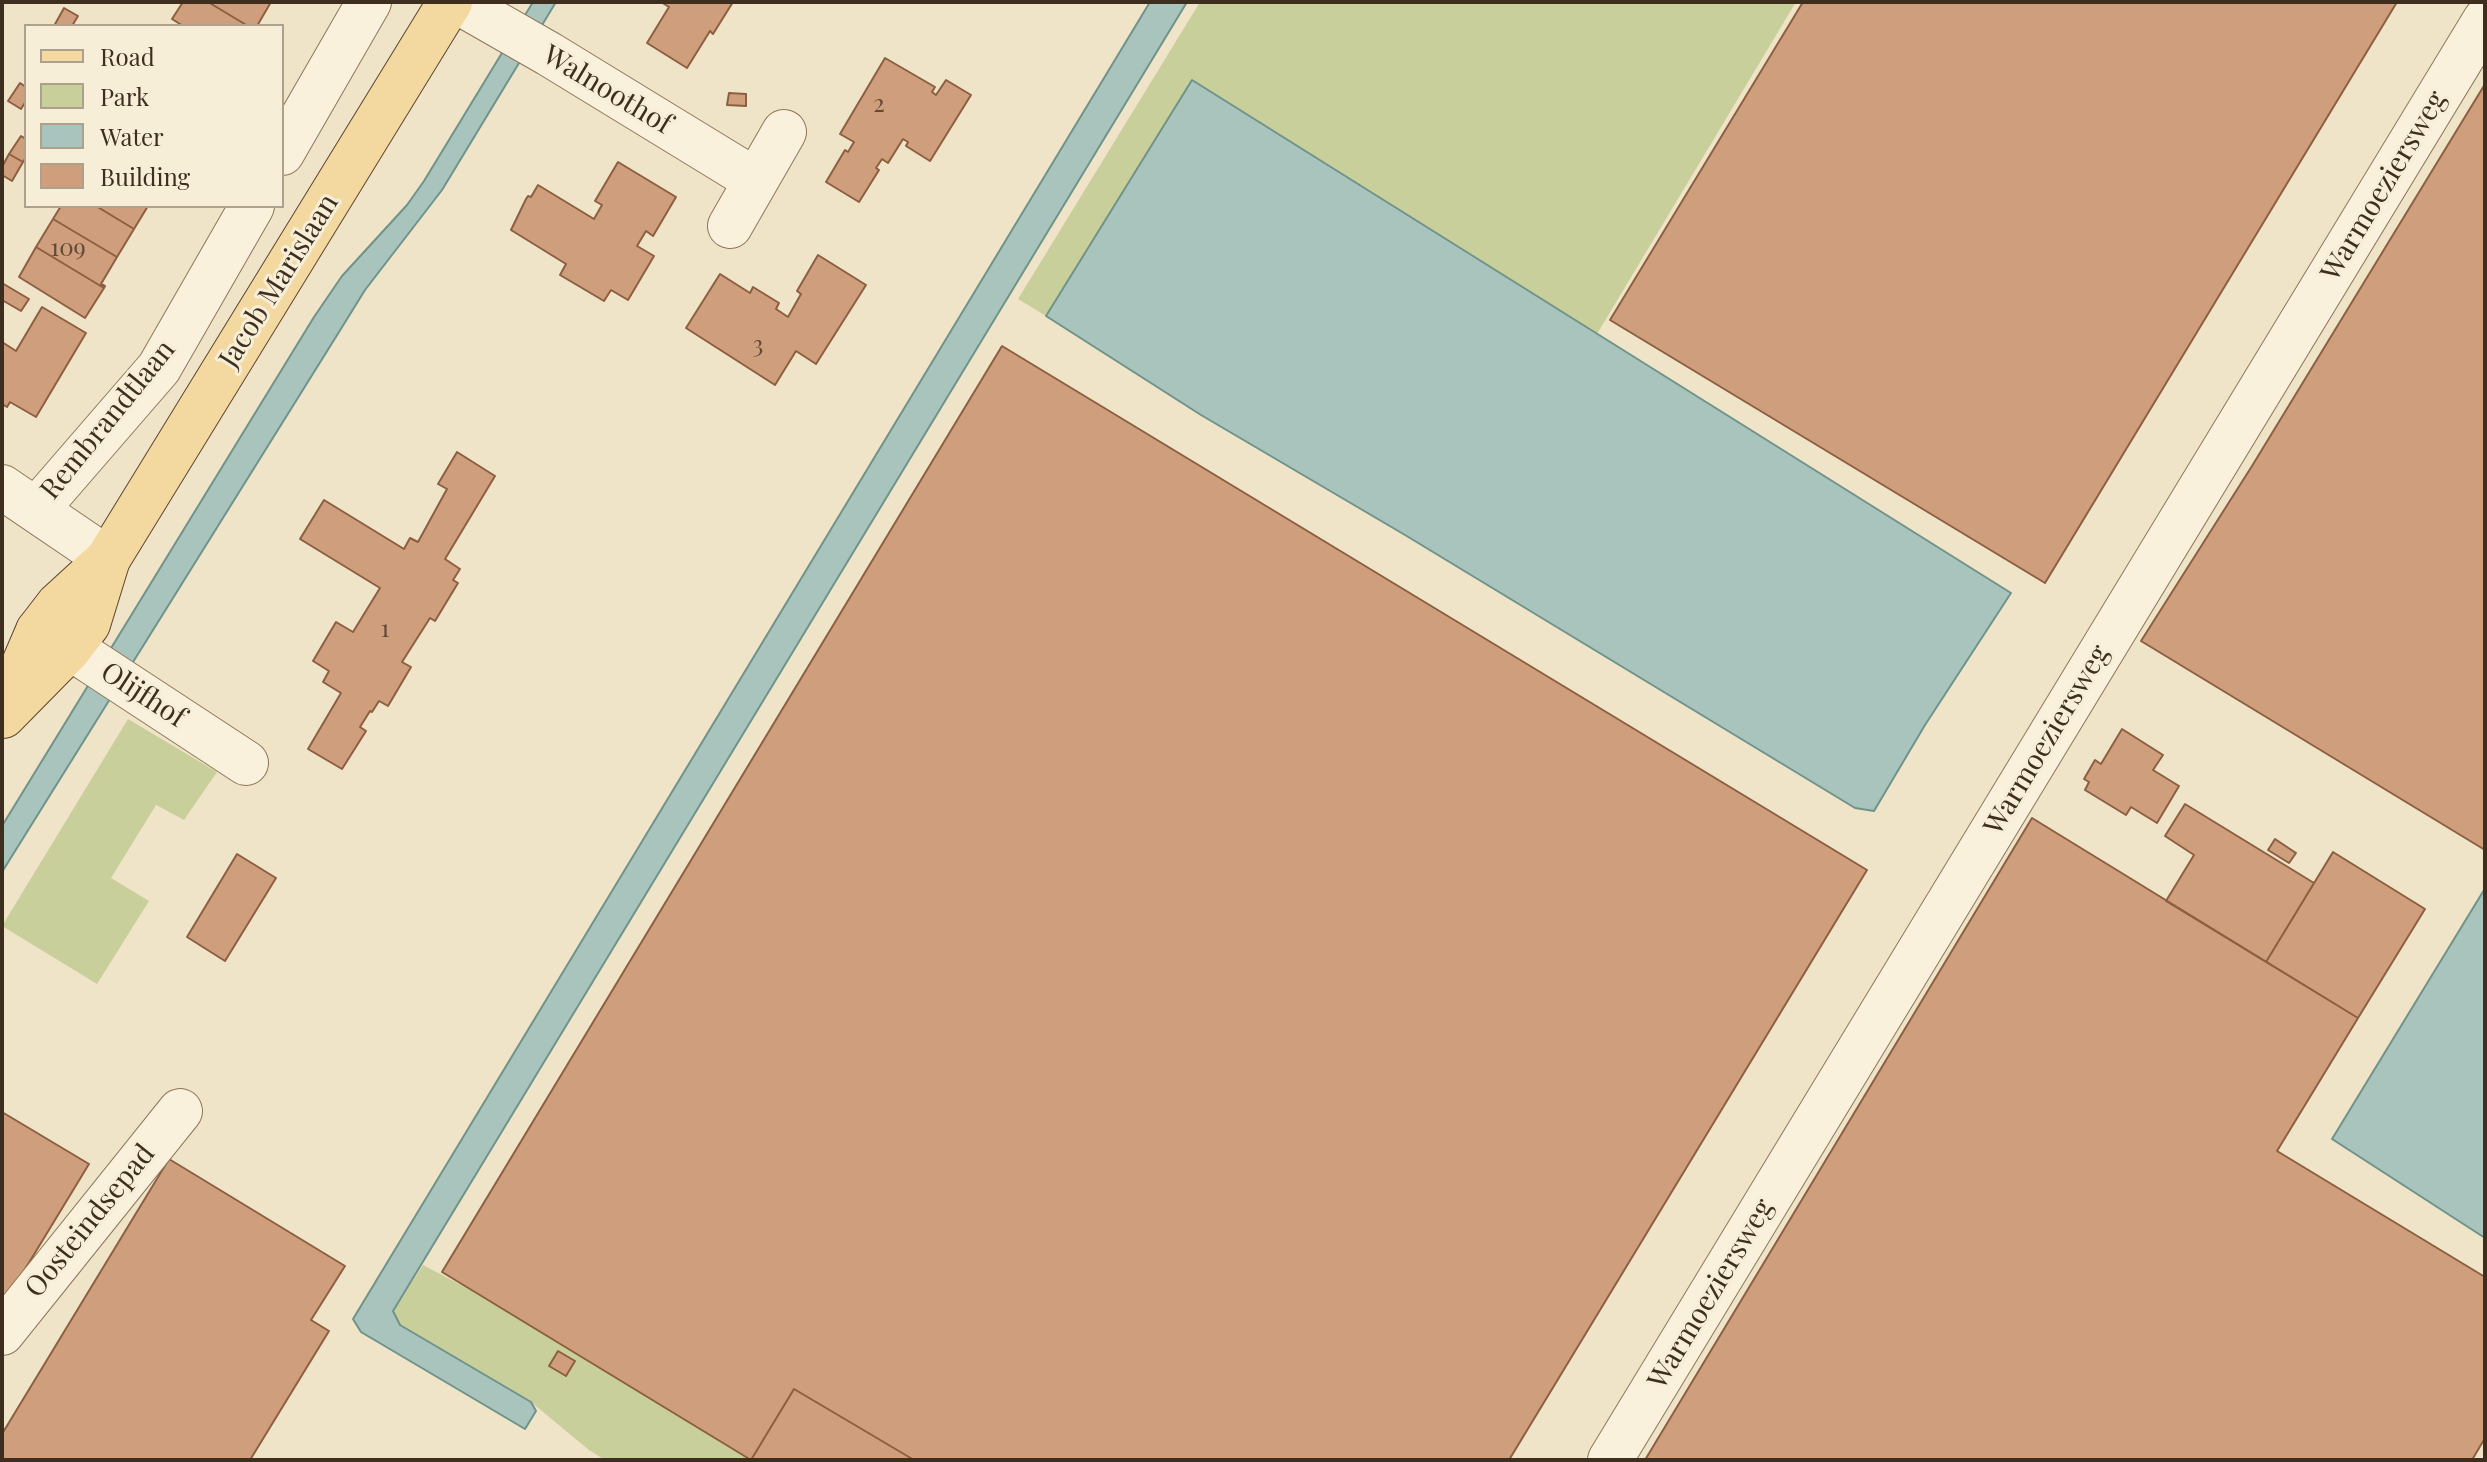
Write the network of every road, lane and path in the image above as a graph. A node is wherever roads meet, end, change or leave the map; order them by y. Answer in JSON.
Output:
{"nodes":[{"id":1,"x":369,"y":2,"type":"edge"},
{"id":2,"x":450,"y":2,"type":"edge"},
{"id":3,"x":458,"y":2,"type":"edge"},
{"id":4,"x":2485,"y":20,"type":"edge"},
{"id":5,"x":784,"y":132,"type":"dead end"},
{"id":6,"x":284,"y":150,"type":"edge"},
{"id":7,"x":755,"y":180,"type":"junction"},
{"id":8,"x":251,"y":208,"type":"edge"},
{"id":9,"x":730,"y":226,"type":"dead end"},
{"id":10,"x":19,"y":498,"type":"edge"},
{"id":11,"x":108,"y":559,"type":"junction"},
{"id":12,"x":65,"y":646,"type":"junction"},
{"id":13,"x":2,"y":717,"type":"edge"},
{"id":14,"x":246,"y":763,"type":"dead end"},
{"id":15,"x":180,"y":1111,"type":"dead end"},
{"id":16,"x":2,"y":1333,"type":"edge"},
{"id":17,"x":1610,"y":1460,"type":"edge"}],
"edges":[{"from":1,"to":6,"type":"street"},
{"from":2,"to":11,"type":"main road","name":"Jacob Marislaan"},
{"from":3,"to":7,"type":"street","name":"Walnoothof"},
{"from":4,"to":17,"type":"street","name":"Warmoeziersweg"},
{"from":5,"to":7,"type":"street"},
{"from":7,"to":9,"type":"street"},
{"from":8,"to":10,"type":"street","name":"Rembrandtlaan"},
{"from":10,"to":11,"type":"street"},
{"from":11,"to":12,"type":"main road","name":"Jacob Marislaan"},
{"from":12,"to":13,"type":"main road","name":"Jacob Marislaan"},
{"from":12,"to":14,"type":"street","name":"Olijfhof"},
{"from":15,"to":16,"type":"street","name":"Oosteindsepad"}]}
